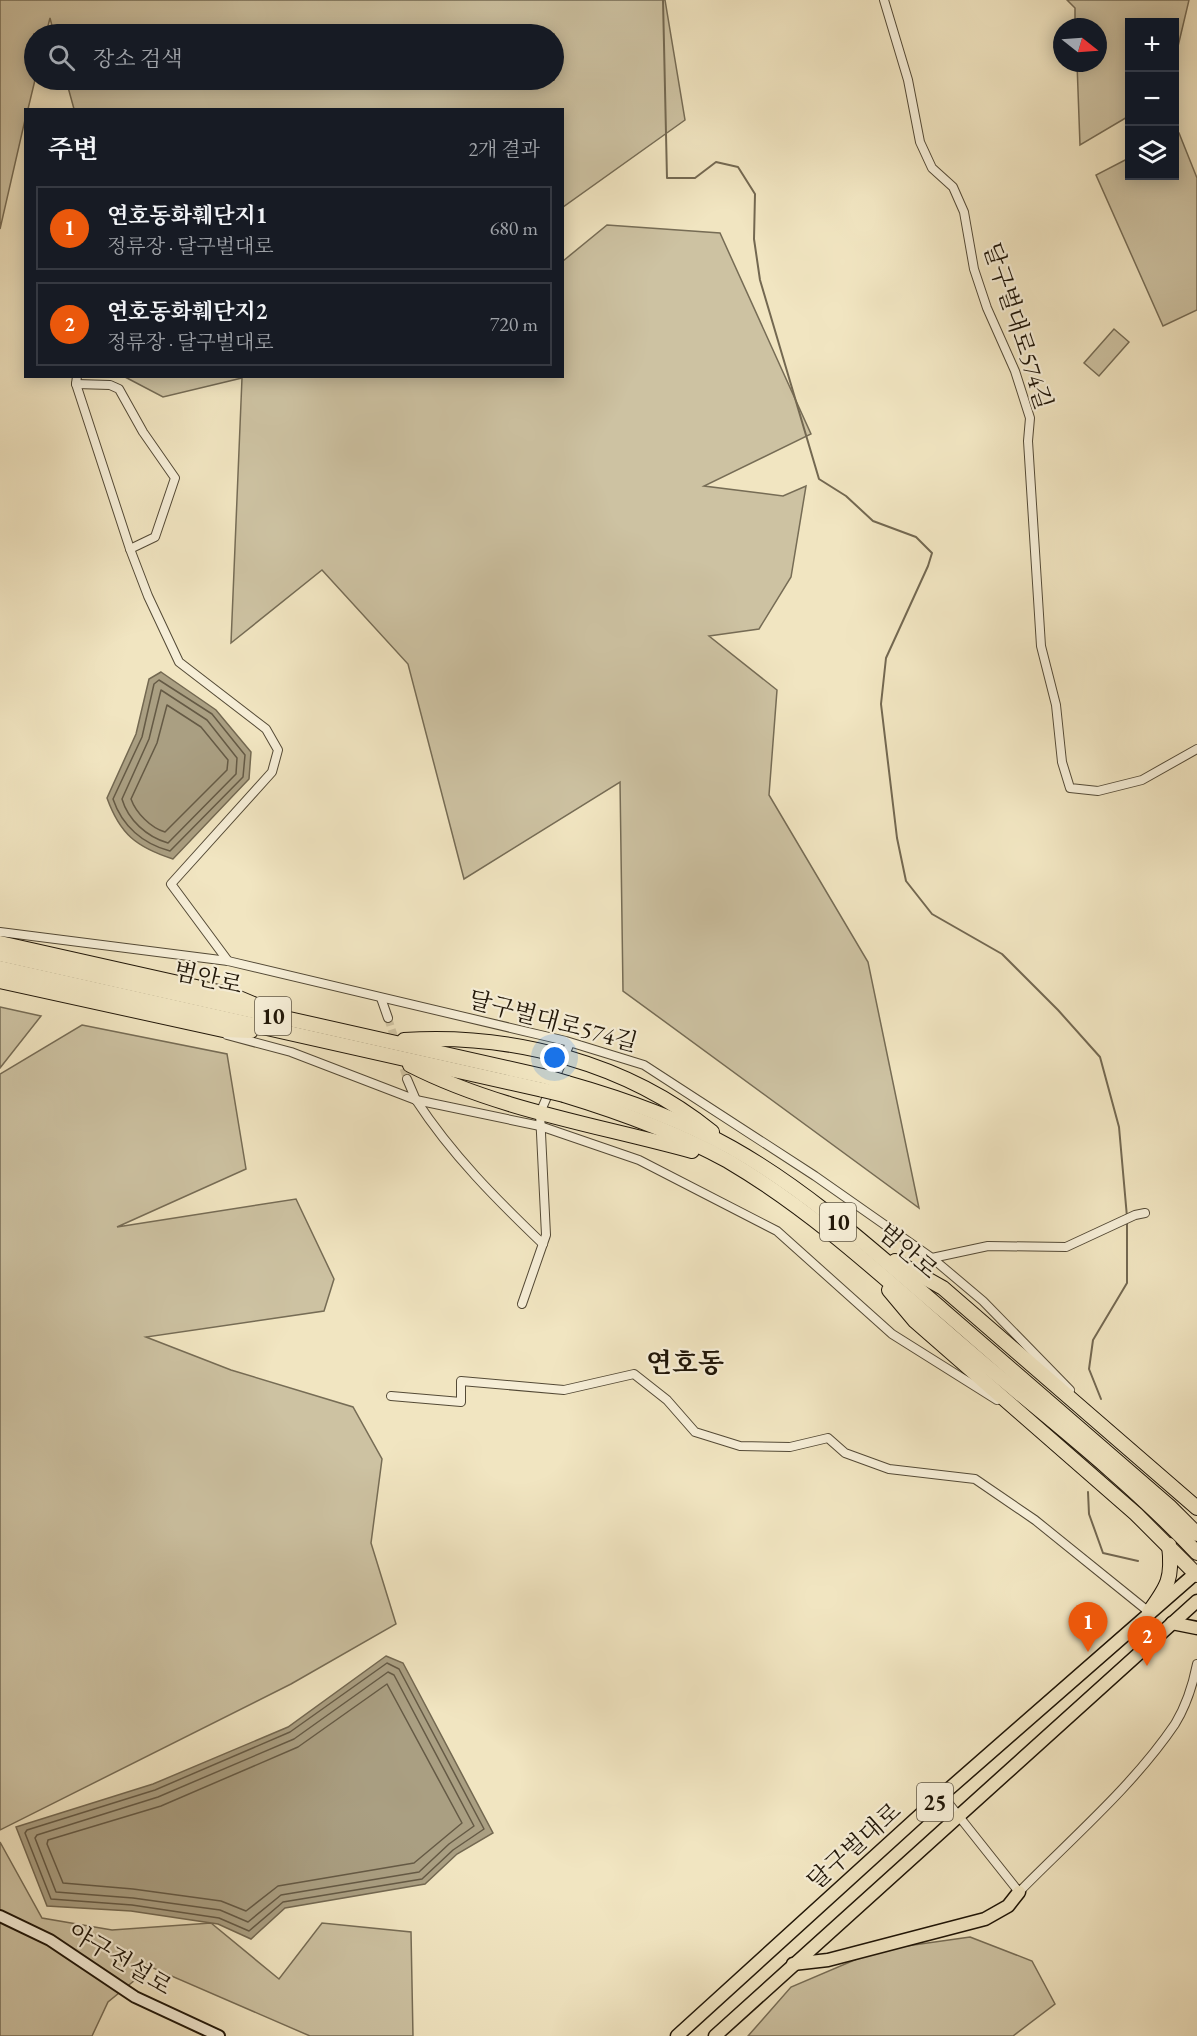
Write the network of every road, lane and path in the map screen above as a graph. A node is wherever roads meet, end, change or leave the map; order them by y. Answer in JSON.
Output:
{"nodes":[{"id":1,"x":884,"y":0,"type":"edge"},
{"id":2,"x":76,"y":380,"type":"edge"},
{"id":3,"x":130,"y":549,"type":"junction"},
{"id":4,"x":1197,"y":749,"type":"edge"},
{"id":5,"x":0,"y":932,"type":"edge"},
{"id":6,"x":0,"y":943,"type":"edge"},
{"id":7,"x":0,"y":954,"type":"edge"},
{"id":8,"x":228,"y":961,"type":"junction"},
{"id":9,"x":0,"y":968,"type":"edge"},
{"id":10,"x":0,"y":981,"type":"edge"},
{"id":11,"x":381,"y":998,"type":"junction"},
{"id":12,"x":135,"y":1011,"type":"junction"},
{"id":13,"x":388,"y":1018,"type":"tunnel mouth"},
{"id":14,"x":290,"y":1026,"type":"junction"},
{"id":15,"x":388,"y":1041,"type":"junction"},
{"id":16,"x":568,"y":1049,"type":"junction"},
{"id":17,"x":392,"y":1056,"type":"junction"},
{"id":18,"x":407,"y":1079,"type":"tunnel mouth"},
{"id":19,"x":545,"y":1084,"type":"junction"},
{"id":20,"x":416,"y":1100,"type":"junction"},
{"id":21,"x":540,"y":1120,"type":"junction"},
{"id":22,"x":729,"y":1154,"type":"junction"},
{"id":23,"x":1145,"y":1213,"type":"dead end"},
{"id":24,"x":543,"y":1244,"type":"junction"},
{"id":25,"x":864,"y":1251,"type":"junction"},
{"id":26,"x":932,"y":1258,"type":"junction"},
{"id":27,"x":522,"y":1304,"type":"dead end"},
{"id":28,"x":391,"y":1396,"type":"dead end"},
{"id":29,"x":1023,"y":1416,"type":"junction"},
{"id":30,"x":1067,"y":1425,"type":"junction"},
{"id":31,"x":1104,"y":1426,"type":"junction"},
{"id":32,"x":1197,"y":1508,"type":"edge"},
{"id":33,"x":1197,"y":1534,"type":"edge"},
{"id":34,"x":1168,"y":1545,"type":"junction"},
{"id":35,"x":1197,"y":1553,"type":"edge"},
{"id":36,"x":1197,"y":1574,"type":"edge"},
{"id":37,"x":1197,"y":1601,"type":"edge"},
{"id":38,"x":1149,"y":1612,"type":"junction"},
{"id":39,"x":1172,"y":1623,"type":"junction"},
{"id":40,"x":1197,"y":1628,"type":"edge"},
{"id":41,"x":1197,"y":1664,"type":"edge"},
{"id":42,"x":942,"y":1795,"type":"junction"},
{"id":43,"x":959,"y":1815,"type":"junction"},
{"id":44,"x":1019,"y":1892,"type":"junction"},
{"id":45,"x":0,"y":1916,"type":"edge"},
{"id":46,"x":793,"y":1964,"type":"junction"},
{"id":47,"x":219,"y":2036,"type":"edge"},
{"id":48,"x":677,"y":2036,"type":"edge"},
{"id":49,"x":715,"y":2036,"type":"edge"}],
"edges":[{"from":1,"to":4,"type":"street","name":"달구벌대로574길"},
{"from":2,"to":3,"type":"street"},
{"from":2,"to":3,"type":"street"},
{"from":3,"to":8,"type":"street"},
{"from":5,"to":8,"type":"street","name":"달구벌대로574길"},
{"from":6,"to":14,"type":"highway"},
{"from":7,"to":14,"type":"highway","name":"범안로","number":"10"},
{"from":8,"to":11,"type":"street","name":"달구벌대로574길"},
{"from":9,"to":14,"type":"highway","name":"범안로","number":"10"},
{"from":10,"to":12,"type":"highway"},
{"from":11,"to":13,"type":"street"},
{"from":11,"to":16,"type":"street","name":"달구벌대로574길"},
{"from":12,"to":14,"type":"highway"},
{"from":12,"to":20,"type":"street"},
{"from":14,"to":15,"type":"highway","name":"범안로","number":"10"},
{"from":14,"to":17,"type":"highway","name":"범안로","number":"10"},
{"from":15,"to":16,"type":"highway"},
{"from":15,"to":19,"type":"highway","name":"범안로","number":"10"},
{"from":16,"to":21,"type":"street"},
{"from":16,"to":22,"type":"highway"},
{"from":16,"to":26,"type":"street","name":"달구벌대로574길"},
{"from":17,"to":19,"type":"highway","name":"범안로","number":"10"},
{"from":17,"to":21,"type":"highway"},
{"from":18,"to":20,"type":"street"},
{"from":19,"to":22,"type":"highway","name":"범안로","number":"10","bridge":true},
{"from":20,"to":21,"type":"street"},
{"from":20,"to":24,"type":"street"},
{"from":21,"to":22,"type":"highway"},
{"from":21,"to":24,"type":"street"},
{"from":21,"to":29,"type":"street"},
{"from":22,"to":25,"type":"highway","name":"범안로","number":"10"},
{"from":23,"to":26,"type":"street"},
{"from":24,"to":27,"type":"street"},
{"from":25,"to":29,"type":"highway"},
{"from":25,"to":30,"type":"highway","name":"범안로","number":"10"},
{"from":25,"to":31,"type":"highway"},
{"from":26,"to":31,"type":"street","name":"달구벌대로574길"},
{"from":28,"to":38,"type":"street"},
{"from":29,"to":34,"type":"highway"},
{"from":30,"to":33,"type":"highway","number":"10"},
{"from":30,"to":35,"type":"highway","number":"10"},
{"from":31,"to":32,"type":"highway"},
{"from":34,"to":36,"type":"highway"},
{"from":34,"to":38,"type":"highway"},
{"from":36,"to":38,"type":"main road","name":"달구벌대로","number":"25"},
{"from":37,"to":39,"type":"main road","name":"달구벌대로","number":"25"},
{"from":38,"to":42,"type":"main road","name":"달구벌대로","number":"25"},
{"from":39,"to":40,"type":"main road"},
{"from":39,"to":43,"type":"main road","name":"달구벌대로","number":"25"},
{"from":41,"to":44,"type":"street"},
{"from":42,"to":43,"type":"street"},
{"from":42,"to":48,"type":"main road","name":"달구벌대로","number":"25"},
{"from":43,"to":44,"type":"street"},
{"from":43,"to":46,"type":"main road","name":"달구벌대로","number":"25"},
{"from":44,"to":46,"type":"main road"},
{"from":45,"to":47,"type":"main road","name":"야구전설로"},
{"from":46,"to":49,"type":"main road","name":"달구벌대로","number":"25"}]}
